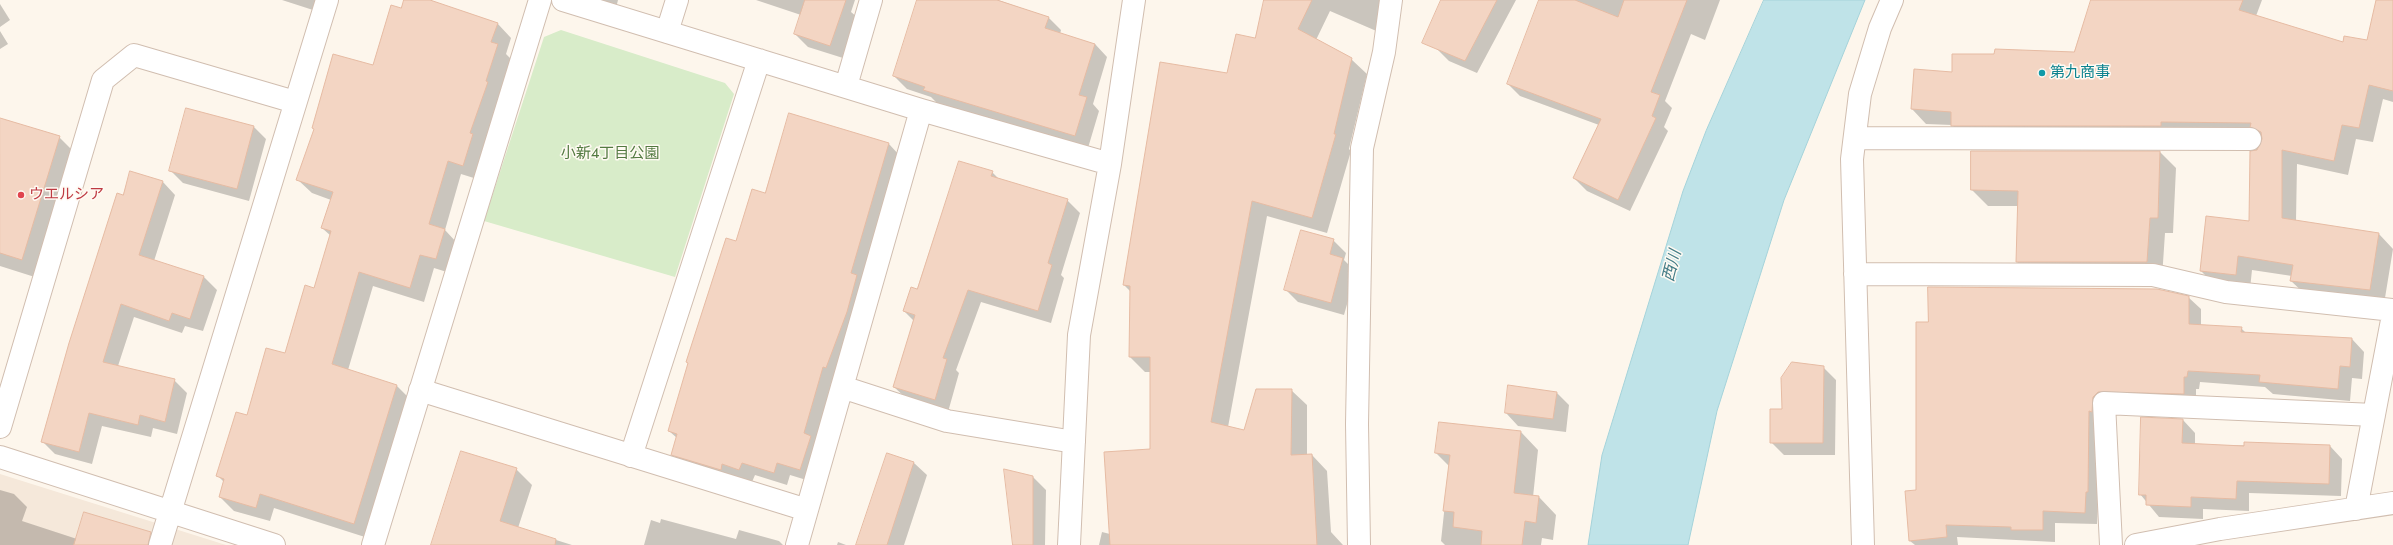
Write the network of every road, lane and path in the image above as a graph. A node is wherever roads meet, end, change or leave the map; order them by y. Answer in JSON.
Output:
{"nodes":[{"id":1,"x":327,"y":0,"type":"edge"},
{"id":2,"x":540,"y":0,"type":"edge"},
{"id":3,"x":563,"y":0,"type":"edge"},
{"id":4,"x":677,"y":0,"type":"edge"},
{"id":5,"x":871,"y":0,"type":"edge"},
{"id":6,"x":1134,"y":0,"type":"edge"},
{"id":7,"x":1391,"y":0,"type":"edge"},
{"id":8,"x":1892,"y":0,"type":"edge"},
{"id":9,"x":667,"y":32,"type":"junction"},
{"id":10,"x":759,"y":60,"type":"junction"},
{"id":11,"x":846,"y":86,"type":"junction"},
{"id":12,"x":295,"y":102,"type":"junction"},
{"id":13,"x":921,"y":110,"type":"junction"},
{"id":14,"x":1855,"y":138,"type":"junction"},
{"id":15,"x":2250,"y":140,"type":"dead end"},
{"id":16,"x":1110,"y":164,"type":"junction"},
{"id":17,"x":1855,"y":274,"type":"junction"},
{"id":18,"x":2393,"y":310,"type":"edge"},
{"id":19,"x":2393,"y":315,"type":"edge"},
{"id":20,"x":842,"y":387,"type":"junction"},
{"id":21,"x":420,"y":390,"type":"junction"},
{"id":22,"x":2374,"y":415,"type":"junction"},
{"id":23,"x":0,"y":427,"type":"edge"},
{"id":24,"x":1074,"y":442,"type":"junction"},
{"id":25,"x":631,"y":456,"type":"junction"},
{"id":26,"x":0,"y":457,"type":"edge"},
{"id":27,"x":2393,"y":503,"type":"edge"},
{"id":28,"x":2356,"y":509,"type":"junction"},
{"id":29,"x":807,"y":510,"type":"junction"},
{"id":30,"x":170,"y":512,"type":"junction"},
{"id":31,"x":2221,"y":537,"type":"edge"},
{"id":32,"x":160,"y":545,"type":"edge"},
{"id":33,"x":274,"y":545,"type":"edge"},
{"id":34,"x":373,"y":545,"type":"edge"},
{"id":35,"x":797,"y":545,"type":"edge"},
{"id":36,"x":1069,"y":545,"type":"edge"},
{"id":37,"x":1359,"y":545,"type":"edge"},
{"id":38,"x":1863,"y":545,"type":"edge"},
{"id":39,"x":2111,"y":545,"type":"edge"},
{"id":40,"x":2136,"y":545,"type":"edge"}],
"edges":[{"from":1,"to":12,"type":"street"},
{"from":2,"to":21,"type":"street"},
{"from":3,"to":9,"type":"street"},
{"from":4,"to":9,"type":"street"},
{"from":5,"to":11,"type":"street"},
{"from":6,"to":16,"type":"street"},
{"from":7,"to":37,"type":"street"},
{"from":8,"to":14,"type":"street"},
{"from":9,"to":10,"type":"street"},
{"from":10,"to":11,"type":"street"},
{"from":10,"to":25,"type":"street"},
{"from":11,"to":13,"type":"street"},
{"from":12,"to":23,"type":"street"},
{"from":12,"to":30,"type":"street"},
{"from":13,"to":16,"type":"street"},
{"from":13,"to":20,"type":"street"},
{"from":14,"to":15,"type":"street"},
{"from":14,"to":17,"type":"street"},
{"from":16,"to":24,"type":"street"},
{"from":17,"to":18,"type":"street"},
{"from":17,"to":38,"type":"street"},
{"from":19,"to":22,"type":"street"},
{"from":20,"to":24,"type":"street"},
{"from":20,"to":29,"type":"street"},
{"from":21,"to":25,"type":"street"},
{"from":21,"to":34,"type":"street"},
{"from":22,"to":28,"type":"street"},
{"from":22,"to":39,"type":"street"},
{"from":24,"to":36,"type":"street"},
{"from":25,"to":29,"type":"street"},
{"from":26,"to":30,"type":"street"},
{"from":27,"to":28,"type":"street"},
{"from":28,"to":31,"type":"street"},
{"from":29,"to":35,"type":"street"},
{"from":30,"to":32,"type":"street"},
{"from":30,"to":33,"type":"street"},
{"from":31,"to":40,"type":"street"}]}
